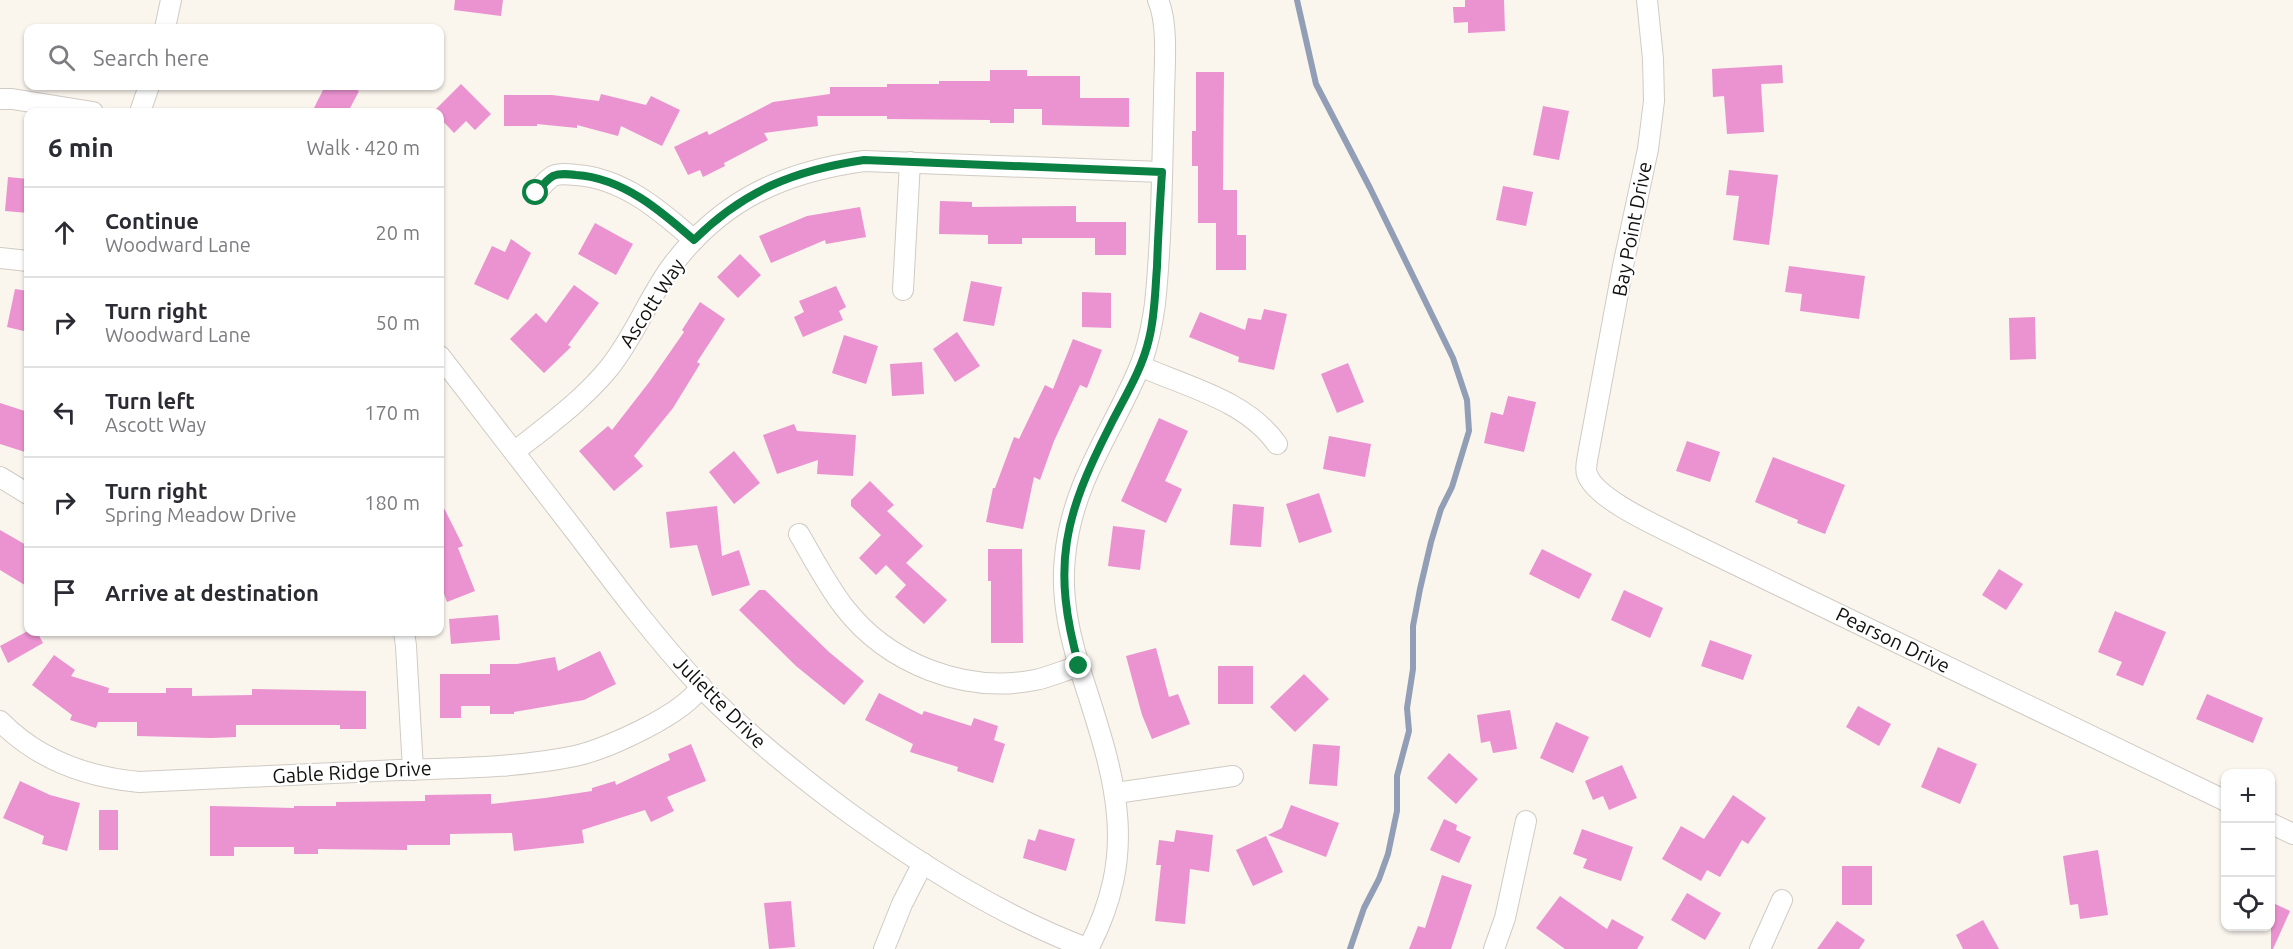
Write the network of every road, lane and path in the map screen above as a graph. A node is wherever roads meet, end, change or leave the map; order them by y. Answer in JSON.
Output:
{"nodes":[{"id":1,"x":171,"y":0,"type":"edge"},
{"id":2,"x":1158,"y":0,"type":"edge"},
{"id":3,"x":1647,"y":0,"type":"edge"},
{"id":4,"x":166,"y":24,"type":"edge"},
{"id":5,"x":147,"y":90,"type":"edge"},
{"id":6,"x":0,"y":99,"type":"edge"},
{"id":7,"x":68,"y":108,"type":"edge"},
{"id":8,"x":141,"y":108,"type":"edge"},
{"id":9,"x":910,"y":162,"type":"junction"},
{"id":10,"x":1162,"y":172,"type":"junction"},
{"id":11,"x":536,"y":193,"type":"dead end"},
{"id":12,"x":694,"y":240,"type":"junction"},
{"id":13,"x":0,"y":258,"type":"edge"},
{"id":14,"x":24,"y":261,"type":"edge"},
{"id":15,"x":903,"y":290,"type":"dead end"},
{"id":16,"x":444,"y":361,"type":"edge"},
{"id":17,"x":1140,"y":366,"type":"junction"},
{"id":18,"x":1277,"y":444,"type":"dead end"},
{"id":19,"x":514,"y":452,"type":"junction"},
{"id":20,"x":1588,"y":455,"type":"joint"},
{"id":21,"x":0,"y":477,"type":"edge"},
{"id":22,"x":24,"y":492,"type":"edge"},
{"id":23,"x":799,"y":534,"type":"dead end"},
{"id":24,"x":405,"y":636,"type":"edge"},
{"id":25,"x":1079,"y":666,"type":"junction"},
{"id":26,"x":701,"y":686,"type":"junction"},
{"id":27,"x":0,"y":721,"type":"edge"},
{"id":28,"x":413,"y":770,"type":"junction"},
{"id":29,"x":1233,"y":776,"type":"dead end"},
{"id":30,"x":1116,"y":793,"type":"junction"},
{"id":31,"x":2221,"y":799,"type":"edge"},
{"id":32,"x":1526,"y":821,"type":"dead end"},
{"id":33,"x":2275,"y":825,"type":"edge"},
{"id":34,"x":2293,"y":834,"type":"edge"},
{"id":35,"x":923,"y":863,"type":"junction"},
{"id":36,"x":1782,"y":900,"type":"dead end"},
{"id":37,"x":884,"y":949,"type":"edge"},
{"id":38,"x":1088,"y":949,"type":"edge"},
{"id":39,"x":1494,"y":949,"type":"edge"},
{"id":40,"x":1760,"y":949,"type":"edge"}],
"edges":[{"from":1,"to":4,"type":"street"},
{"from":2,"to":10,"type":"street"},
{"from":3,"to":20,"type":"street","name":"Bay Point Drive"},
{"from":5,"to":8,"type":"street"},
{"from":6,"to":7,"type":"street"},
{"from":9,"to":10,"type":"street","name":"Ascott Way"},
{"from":9,"to":12,"type":"street","name":"Ascott Way"},
{"from":9,"to":15,"type":"street"},
{"from":10,"to":17,"type":"street"},
{"from":11,"to":12,"type":"street"},
{"from":12,"to":19,"type":"street","name":"Ascott Way"},
{"from":13,"to":14,"type":"street"},
{"from":16,"to":19,"type":"street","name":"Juliette Drive"},
{"from":17,"to":18,"type":"street"},
{"from":17,"to":25,"type":"street"},
{"from":19,"to":26,"type":"street","name":"Juliette Drive"},
{"from":20,"to":31,"type":"street","name":"Pearson Drive"},
{"from":21,"to":22,"type":"street"},
{"from":23,"to":25,"type":"street"},
{"from":24,"to":28,"type":"street"},
{"from":25,"to":30,"type":"street"},
{"from":26,"to":28,"type":"street","name":"Gable Ridge Drive"},
{"from":26,"to":35,"type":"street","name":"Juliette Drive"},
{"from":27,"to":28,"type":"street","name":"Gable Ridge Drive"},
{"from":29,"to":30,"type":"street"},
{"from":30,"to":38,"type":"street"},
{"from":32,"to":39,"type":"street"},
{"from":33,"to":34,"type":"street"},
{"from":35,"to":37,"type":"street"},
{"from":35,"to":38,"type":"street","name":"Juliette Drive"},
{"from":36,"to":40,"type":"street"}]}
